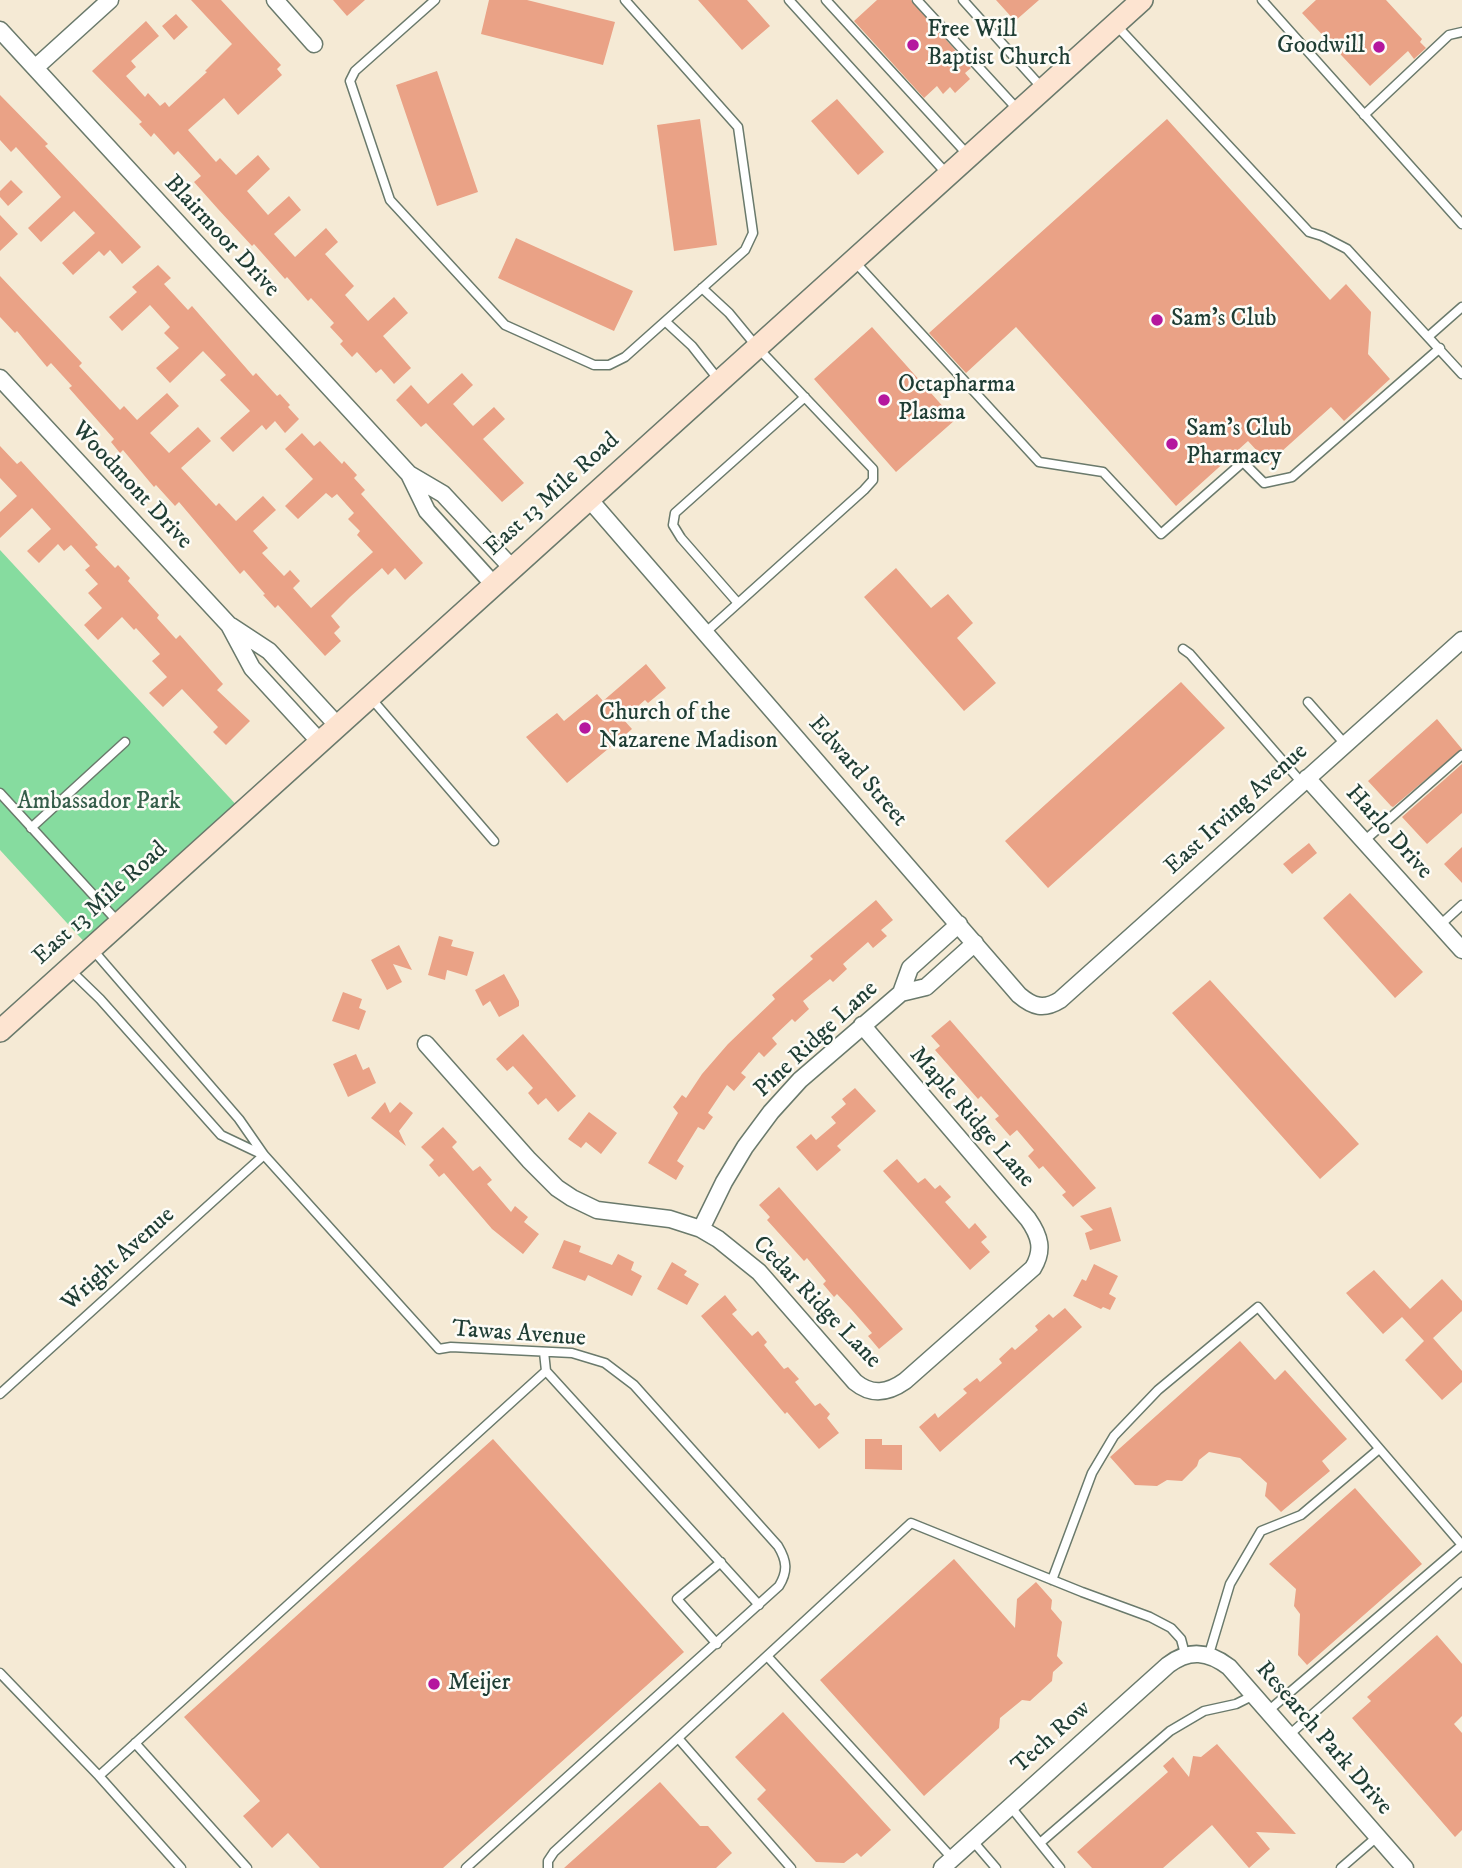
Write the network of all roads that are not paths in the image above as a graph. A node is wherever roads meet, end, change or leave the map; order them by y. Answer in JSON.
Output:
{"nodes":[{"id":1,"x":110,"y":0,"type":"edge"},
{"id":2,"x":275,"y":0,"type":"edge"},
{"id":3,"x":435,"y":0,"type":"edge"},
{"id":4,"x":625,"y":0,"type":"edge"},
{"id":5,"x":789,"y":0,"type":"edge"},
{"id":6,"x":826,"y":0,"type":"edge"},
{"id":7,"x":917,"y":0,"type":"edge"},
{"id":8,"x":963,"y":0,"type":"edge"},
{"id":9,"x":1142,"y":0,"type":"edge"},
{"id":10,"x":1262,"y":0,"type":"edge"},
{"id":11,"x":1115,"y":24,"type":"junction"},
{"id":12,"x":0,"y":30,"type":"edge"},
{"id":13,"x":1462,"y":32,"type":"edge"},
{"id":14,"x":314,"y":44,"type":"dead end"},
{"id":15,"x":35,"y":68,"type":"junction"},
{"id":16,"x":1043,"y":89,"type":"junction"},
{"id":17,"x":1019,"y":111,"type":"junction"},
{"id":18,"x":1364,"y":115,"type":"junction"},
{"id":19,"x":969,"y":156,"type":"junction"},
{"id":20,"x":947,"y":174,"type":"junction"},
{"id":21,"x":1462,"y":224,"type":"edge"},
{"id":22,"x":853,"y":260,"type":"junction"},
{"id":23,"x":702,"y":288,"type":"junction"},
{"id":24,"x":1462,"y":307,"type":"edge"},
{"id":25,"x":666,"y":322,"type":"junction"},
{"id":26,"x":1429,"y":336,"type":"junction"},
{"id":27,"x":757,"y":347,"type":"junction"},
{"id":28,"x":1440,"y":348,"type":"junction"},
{"id":29,"x":1462,"y":374,"type":"edge"},
{"id":30,"x":0,"y":378,"type":"edge"},
{"id":31,"x":719,"y":381,"type":"junction"},
{"id":32,"x":805,"y":397,"type":"junction"},
{"id":33,"x":409,"y":474,"type":"junction"},
{"id":34,"x":589,"y":499,"type":"junction"},
{"id":35,"x":512,"y":568,"type":"junction"},
{"id":36,"x":494,"y":585,"type":"junction"},
{"id":37,"x":737,"y":602,"type":"junction"},
{"id":38,"x":229,"y":625,"type":"junction"},
{"id":39,"x":706,"y":632,"type":"junction"},
{"id":40,"x":1462,"y":640,"type":"edge"},
{"id":41,"x":1182,"y":649,"type":"dead end"},
{"id":42,"x":370,"y":697,"type":"junction"},
{"id":43,"x":1308,"y":702,"type":"dead end"},
{"id":44,"x":338,"y":726,"type":"junction"},
{"id":45,"x":125,"y":742,"type":"dead end"},
{"id":46,"x":320,"y":742,"type":"junction"},
{"id":47,"x":1345,"y":744,"type":"junction"},
{"id":48,"x":1462,"y":755,"type":"edge"},
{"id":49,"x":1304,"y":780,"type":"junction"},
{"id":50,"x":0,"y":793,"type":"edge"},
{"id":51,"x":31,"y":828,"type":"junction"},
{"id":52,"x":494,"y":841,"type":"dead end"},
{"id":53,"x":1364,"y":841,"type":"junction"},
{"id":54,"x":1462,"y":905,"type":"edge"},
{"id":55,"x":119,"y":923,"type":"junction"},
{"id":56,"x":959,"y":924,"type":"junction"},
{"id":57,"x":1440,"y":925,"type":"junction"},
{"id":58,"x":975,"y":943,"type":"junction"},
{"id":59,"x":91,"y":948,"type":"junction"},
{"id":60,"x":1462,"y":950,"type":"edge"},
{"id":61,"x":68,"y":968,"type":"junction"},
{"id":62,"x":901,"y":993,"type":"junction"},
{"id":63,"x":1039,"y":1007,"type":"joint"},
{"id":64,"x":4,"y":1022,"type":"edge"},
{"id":65,"x":862,"y":1025,"type":"junction"},
{"id":66,"x":426,"y":1044,"type":"dead end"},
{"id":67,"x":264,"y":1155,"type":"junction"},
{"id":68,"x":701,"y":1229,"type":"junction"},
{"id":69,"x":544,"y":1352,"type":"junction"},
{"id":70,"x":546,"y":1371,"type":"junction"},
{"id":71,"x":872,"y":1391,"type":"joint"},
{"id":72,"x":0,"y":1394,"type":"edge"},
{"id":73,"x":1379,"y":1449,"type":"junction"},
{"id":74,"x":721,"y":1562,"type":"junction"},
{"id":75,"x":1052,"y":1580,"type":"junction"},
{"id":76,"x":1462,"y":1582,"type":"edge"},
{"id":77,"x":759,"y":1605,"type":"junction"},
{"id":78,"x":717,"y":1644,"type":"junction"},
{"id":79,"x":1198,"y":1654,"type":"junction"},
{"id":80,"x":767,"y":1656,"type":"junction"},
{"id":81,"x":0,"y":1673,"type":"edge"},
{"id":82,"x":1254,"y":1695,"type":"junction"},
{"id":83,"x":1268,"y":1711,"type":"junction"},
{"id":84,"x":1289,"y":1735,"type":"junction"},
{"id":85,"x":678,"y":1738,"type":"junction"},
{"id":86,"x":135,"y":1743,"type":"junction"},
{"id":87,"x":99,"y":1776,"type":"junction"},
{"id":88,"x":1010,"y":1806,"type":"junction"},
{"id":89,"x":1378,"y":1836,"type":"junction"},
{"id":90,"x":972,"y":1840,"type":"junction"},
{"id":91,"x":1040,"y":1843,"type":"junction"},
{"id":92,"x":947,"y":1863,"type":"edge"},
{"id":93,"x":181,"y":1868,"type":"edge"},
{"id":94,"x":247,"y":1868,"type":"edge"},
{"id":95,"x":466,"y":1868,"type":"edge"},
{"id":96,"x":548,"y":1868,"type":"edge"},
{"id":97,"x":791,"y":1868,"type":"edge"},
{"id":98,"x":996,"y":1868,"type":"edge"},
{"id":99,"x":1060,"y":1868,"type":"edge"},
{"id":100,"x":1341,"y":1868,"type":"edge"},
{"id":101,"x":1405,"y":1868,"type":"edge"}],
"edges":[{"from":1,"to":15,"type":"street"},
{"from":2,"to":14,"type":"street"},
{"from":3,"to":25,"type":"lane"},
{"from":4,"to":23,"type":"lane"},
{"from":5,"to":20,"type":"lane"},
{"from":6,"to":19,"type":"lane"},
{"from":7,"to":17,"type":"lane"},
{"from":8,"to":16,"type":"lane"},
{"from":9,"to":11,"type":"main road","name":"East 13 Mile Road"},
{"from":10,"to":18,"type":"lane"},
{"from":11,"to":16,"type":"main road","name":"East 13 Mile Road"},
{"from":11,"to":26,"type":"lane"},
{"from":12,"to":15,"type":"street","name":"Blairmoor Drive"},
{"from":13,"to":18,"type":"lane"},
{"from":15,"to":33,"type":"street","name":"Blairmoor Drive"},
{"from":16,"to":17,"type":"main road","name":"East 13 Mile Road"},
{"from":17,"to":19,"type":"main road","name":"East 13 Mile Road"},
{"from":18,"to":21,"type":"lane"},
{"from":19,"to":20,"type":"main road","name":"East 13 Mile Road"},
{"from":20,"to":22,"type":"main road","name":"East 13 Mile Road"},
{"from":22,"to":27,"type":"main road","name":"East 13 Mile Road"},
{"from":22,"to":28,"type":"lane"},
{"from":23,"to":25,"type":"lane"},
{"from":23,"to":27,"type":"lane"},
{"from":24,"to":26,"type":"lane"},
{"from":25,"to":31,"type":"lane"},
{"from":26,"to":28,"type":"lane"},
{"from":27,"to":31,"type":"main road","name":"East 13 Mile Road"},
{"from":27,"to":32,"type":"lane"},
{"from":28,"to":29,"type":"lane"},
{"from":30,"to":38,"type":"street","name":"Woodmont Drive"},
{"from":31,"to":34,"type":"main road","name":"East 13 Mile Road"},
{"from":32,"to":37,"type":"lane"},
{"from":32,"to":37,"type":"lane"},
{"from":33,"to":35,"type":"street","name":"Blairmoor Drive"},
{"from":33,"to":36,"type":"street","name":"Blairmoor Drive"},
{"from":34,"to":35,"type":"main road","name":"East 13 Mile Road"},
{"from":34,"to":39,"type":"street","name":"Edward Street"},
{"from":35,"to":36,"type":"main road","name":"East 13 Mile Road"},
{"from":36,"to":42,"type":"main road","name":"East 13 Mile Road"},
{"from":37,"to":39,"type":"lane"},
{"from":38,"to":44,"type":"street","name":"Woodmont Drive"},
{"from":38,"to":46,"type":"street","name":"Woodmont Drive"},
{"from":39,"to":56,"type":"street","name":"Edward Street"},
{"from":40,"to":47,"type":"street","name":"East Irving Avenue"},
{"from":41,"to":49,"type":"lane"},
{"from":42,"to":44,"type":"main road","name":"East 13 Mile Road"},
{"from":42,"to":52,"type":"lane"},
{"from":43,"to":47,"type":"lane"},
{"from":44,"to":46,"type":"main road","name":"East 13 Mile Road"},
{"from":45,"to":51,"type":"lane"},
{"from":46,"to":55,"type":"main road","name":"East 13 Mile Road"},
{"from":47,"to":49,"type":"street","name":"East Irving Avenue"},
{"from":48,"to":53,"type":"lane"},
{"from":49,"to":53,"type":"street","name":"Harlo Drive"},
{"from":49,"to":63,"type":"street","name":"East Irving Avenue"},
{"from":50,"to":51,"type":"lane"},
{"from":51,"to":55,"type":"lane"},
{"from":53,"to":57,"type":"street","name":"Harlo Drive"},
{"from":54,"to":57,"type":"lane"},
{"from":55,"to":59,"type":"main road","name":"East 13 Mile Road"},
{"from":56,"to":58,"type":"street","name":"Edward Street"},
{"from":56,"to":62,"type":"street","name":"Pine Ridge Lane"},
{"from":57,"to":60,"type":"street","name":"Harlo Drive"},
{"from":58,"to":62,"type":"street","name":"Pine Ridge Lane"},
{"from":58,"to":63,"type":"street","name":"Edward Street"},
{"from":59,"to":61,"type":"main road","name":"East 13 Mile Road"},
{"from":59,"to":67,"type":"lane","name":"Tawas Avenue"},
{"from":61,"to":64,"type":"main road","name":"East 13 Mile Road"},
{"from":61,"to":67,"type":"lane","name":"Tawas Avenue"},
{"from":62,"to":65,"type":"street","name":"Pine Ridge Lane"},
{"from":65,"to":68,"type":"street","name":"Pine Ridge Lane"},
{"from":65,"to":71,"type":"street","name":"Maple Ridge Lane"},
{"from":66,"to":68,"type":"street","name":"Cedar Ridge Lane"},
{"from":67,"to":69,"type":"lane","name":"Tawas Avenue"},
{"from":67,"to":72,"type":"lane","name":"Wright Avenue"},
{"from":68,"to":71,"type":"street","name":"Cedar Ridge Lane"},
{"from":69,"to":70,"type":"lane"},
{"from":69,"to":77,"type":"lane","name":"Tawas Avenue"},
{"from":70,"to":74,"type":"lane"},
{"from":70,"to":86,"type":"lane"},
{"from":73,"to":75,"type":"lane"},
{"from":73,"to":79,"type":"lane"},
{"from":73,"to":83,"type":"lane"},
{"from":74,"to":77,"type":"lane"},
{"from":74,"to":78,"type":"lane"},
{"from":75,"to":79,"type":"lane"},
{"from":75,"to":80,"type":"lane"},
{"from":76,"to":84,"type":"lane"},
{"from":77,"to":78,"type":"lane"},
{"from":78,"to":95,"type":"lane"},
{"from":79,"to":82,"type":"street","name":"Research Park Drive"},
{"from":79,"to":88,"type":"street","name":"Tech Row"},
{"from":80,"to":85,"type":"lane"},
{"from":80,"to":92,"type":"lane"},
{"from":81,"to":87,"type":"lane"},
{"from":82,"to":83,"type":"street","name":"Research Park Drive"},
{"from":82,"to":91,"type":"lane"},
{"from":83,"to":84,"type":"street","name":"Research Park Drive"},
{"from":84,"to":89,"type":"street","name":"Research Park Drive"},
{"from":85,"to":96,"type":"lane"},
{"from":85,"to":97,"type":"lane"},
{"from":86,"to":87,"type":"lane"},
{"from":86,"to":94,"type":"lane"},
{"from":87,"to":93,"type":"lane"},
{"from":88,"to":90,"type":"street","name":"Tech Row"},
{"from":88,"to":91,"type":"lane"},
{"from":89,"to":100,"type":"lane"},
{"from":89,"to":101,"type":"street","name":"Research Park Drive"},
{"from":90,"to":92,"type":"street","name":"Tech Row"},
{"from":90,"to":98,"type":"lane"},
{"from":91,"to":99,"type":"lane"}]}
